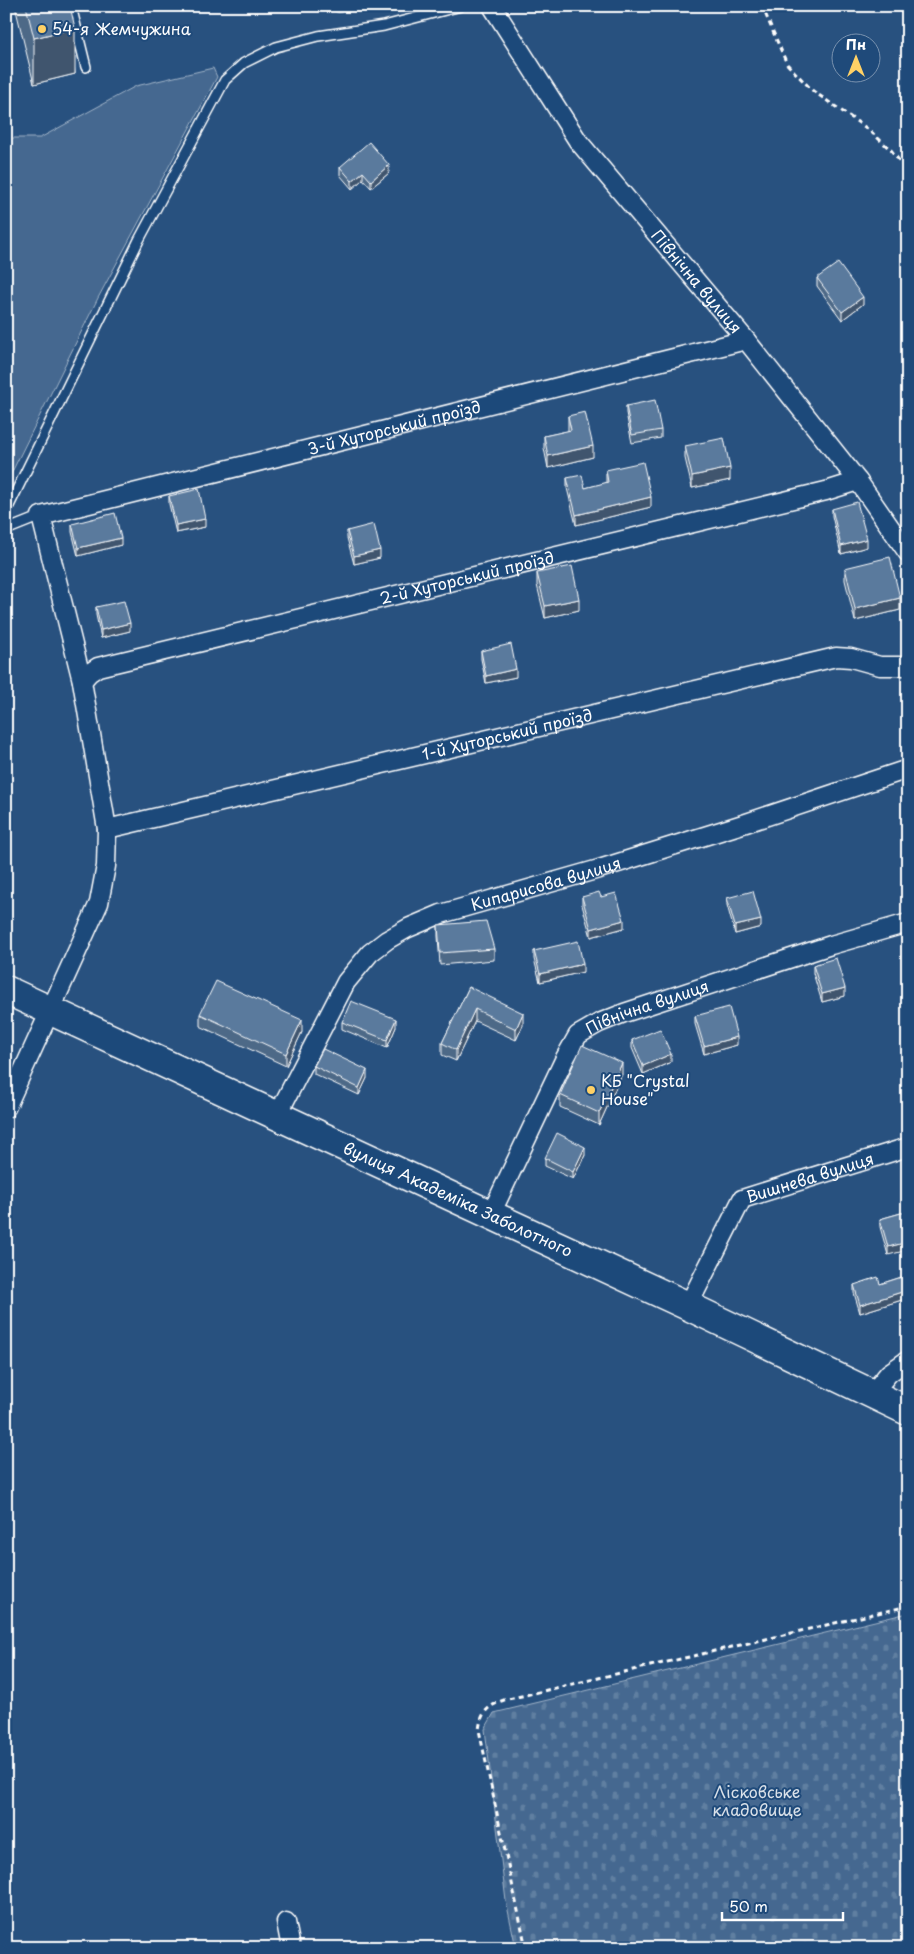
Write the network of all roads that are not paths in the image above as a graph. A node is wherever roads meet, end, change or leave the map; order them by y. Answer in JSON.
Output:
{"nodes":[{"id":1,"x":71,"y":6,"type":"edge"},
{"id":2,"x":461,"y":6,"type":"edge"},
{"id":3,"x":492,"y":6,"type":"edge"},
{"id":4,"x":86,"y":68,"type":"dead end"},
{"id":5,"x":746,"y":340,"type":"junction"},
{"id":6,"x":858,"y":481,"type":"junction"},
{"id":7,"x":6,"y":512,"type":"edge"},
{"id":8,"x":41,"y":516,"type":"junction"},
{"id":9,"x":6,"y":530,"type":"edge"},
{"id":10,"x":908,"y":553,"type":"edge"},
{"id":11,"x":908,"y":666,"type":"edge"},
{"id":12,"x":82,"y":682,"type":"junction"},
{"id":13,"x":908,"y":768,"type":"edge"},
{"id":14,"x":107,"y":829,"type":"junction"},
{"id":15,"x":908,"y":923,"type":"edge"},
{"id":16,"x":6,"y":990,"type":"edge"},
{"id":17,"x":51,"y":1010,"type":"junction"},
{"id":18,"x":6,"y":1108,"type":"edge"},
{"id":19,"x":277,"y":1116,"type":"junction"},
{"id":20,"x":908,"y":1147,"type":"edge"},
{"id":21,"x":491,"y":1214,"type":"junction"},
{"id":22,"x":688,"y":1306,"type":"junction"},
{"id":23,"x":908,"y":1360,"type":"edge"},
{"id":24,"x":871,"y":1395,"type":"junction"},
{"id":25,"x":908,"y":1411,"type":"edge"},
{"id":26,"x":286,"y":1922,"type":"dead end"},
{"id":27,"x":292,"y":1948,"type":"edge"}],
"edges":[{"from":1,"to":4,"type":"lane"},
{"from":2,"to":7,"type":"lane"},
{"from":3,"to":5,"type":"street","name":"Північна вулиця"},
{"from":5,"to":6,"type":"street","name":"Північна вулиця"},
{"from":5,"to":8,"type":"street","name":"3-й Хуторський проїзд"},
{"from":6,"to":10,"type":"street","name":"Північна вулиця"},
{"from":6,"to":12,"type":"street","name":"2-й Хуторський проїзд"},
{"from":8,"to":9,"type":"lane"},
{"from":8,"to":12,"type":"street"},
{"from":11,"to":14,"type":"street","name":"1-й Хуторський проїзд"},
{"from":12,"to":14,"type":"street"},
{"from":13,"to":19,"type":"street","name":"Кипарисова вулиця"},
{"from":14,"to":17,"type":"street"},
{"from":15,"to":21,"type":"street","name":"Північна вулиця"},
{"from":16,"to":17,"type":"main road","name":"вулиця Академіка Заболотного"},
{"from":17,"to":18,"type":"street"},
{"from":17,"to":19,"type":"main road","name":"вулиця Академіка Заболотного"},
{"from":19,"to":21,"type":"main road","name":"вулиця Академіка Заболотного"},
{"from":20,"to":22,"type":"street","name":"Вишнева вулиця"},
{"from":21,"to":22,"type":"main road","name":"вулиця Академіка Заболотного"},
{"from":22,"to":24,"type":"main road","name":"вулиця Академіка Заболотного"},
{"from":23,"to":24,"type":"street"},
{"from":24,"to":25,"type":"main road","name":"вулиця Академіка Заболотного"},
{"from":26,"to":27,"type":"street"}]}
